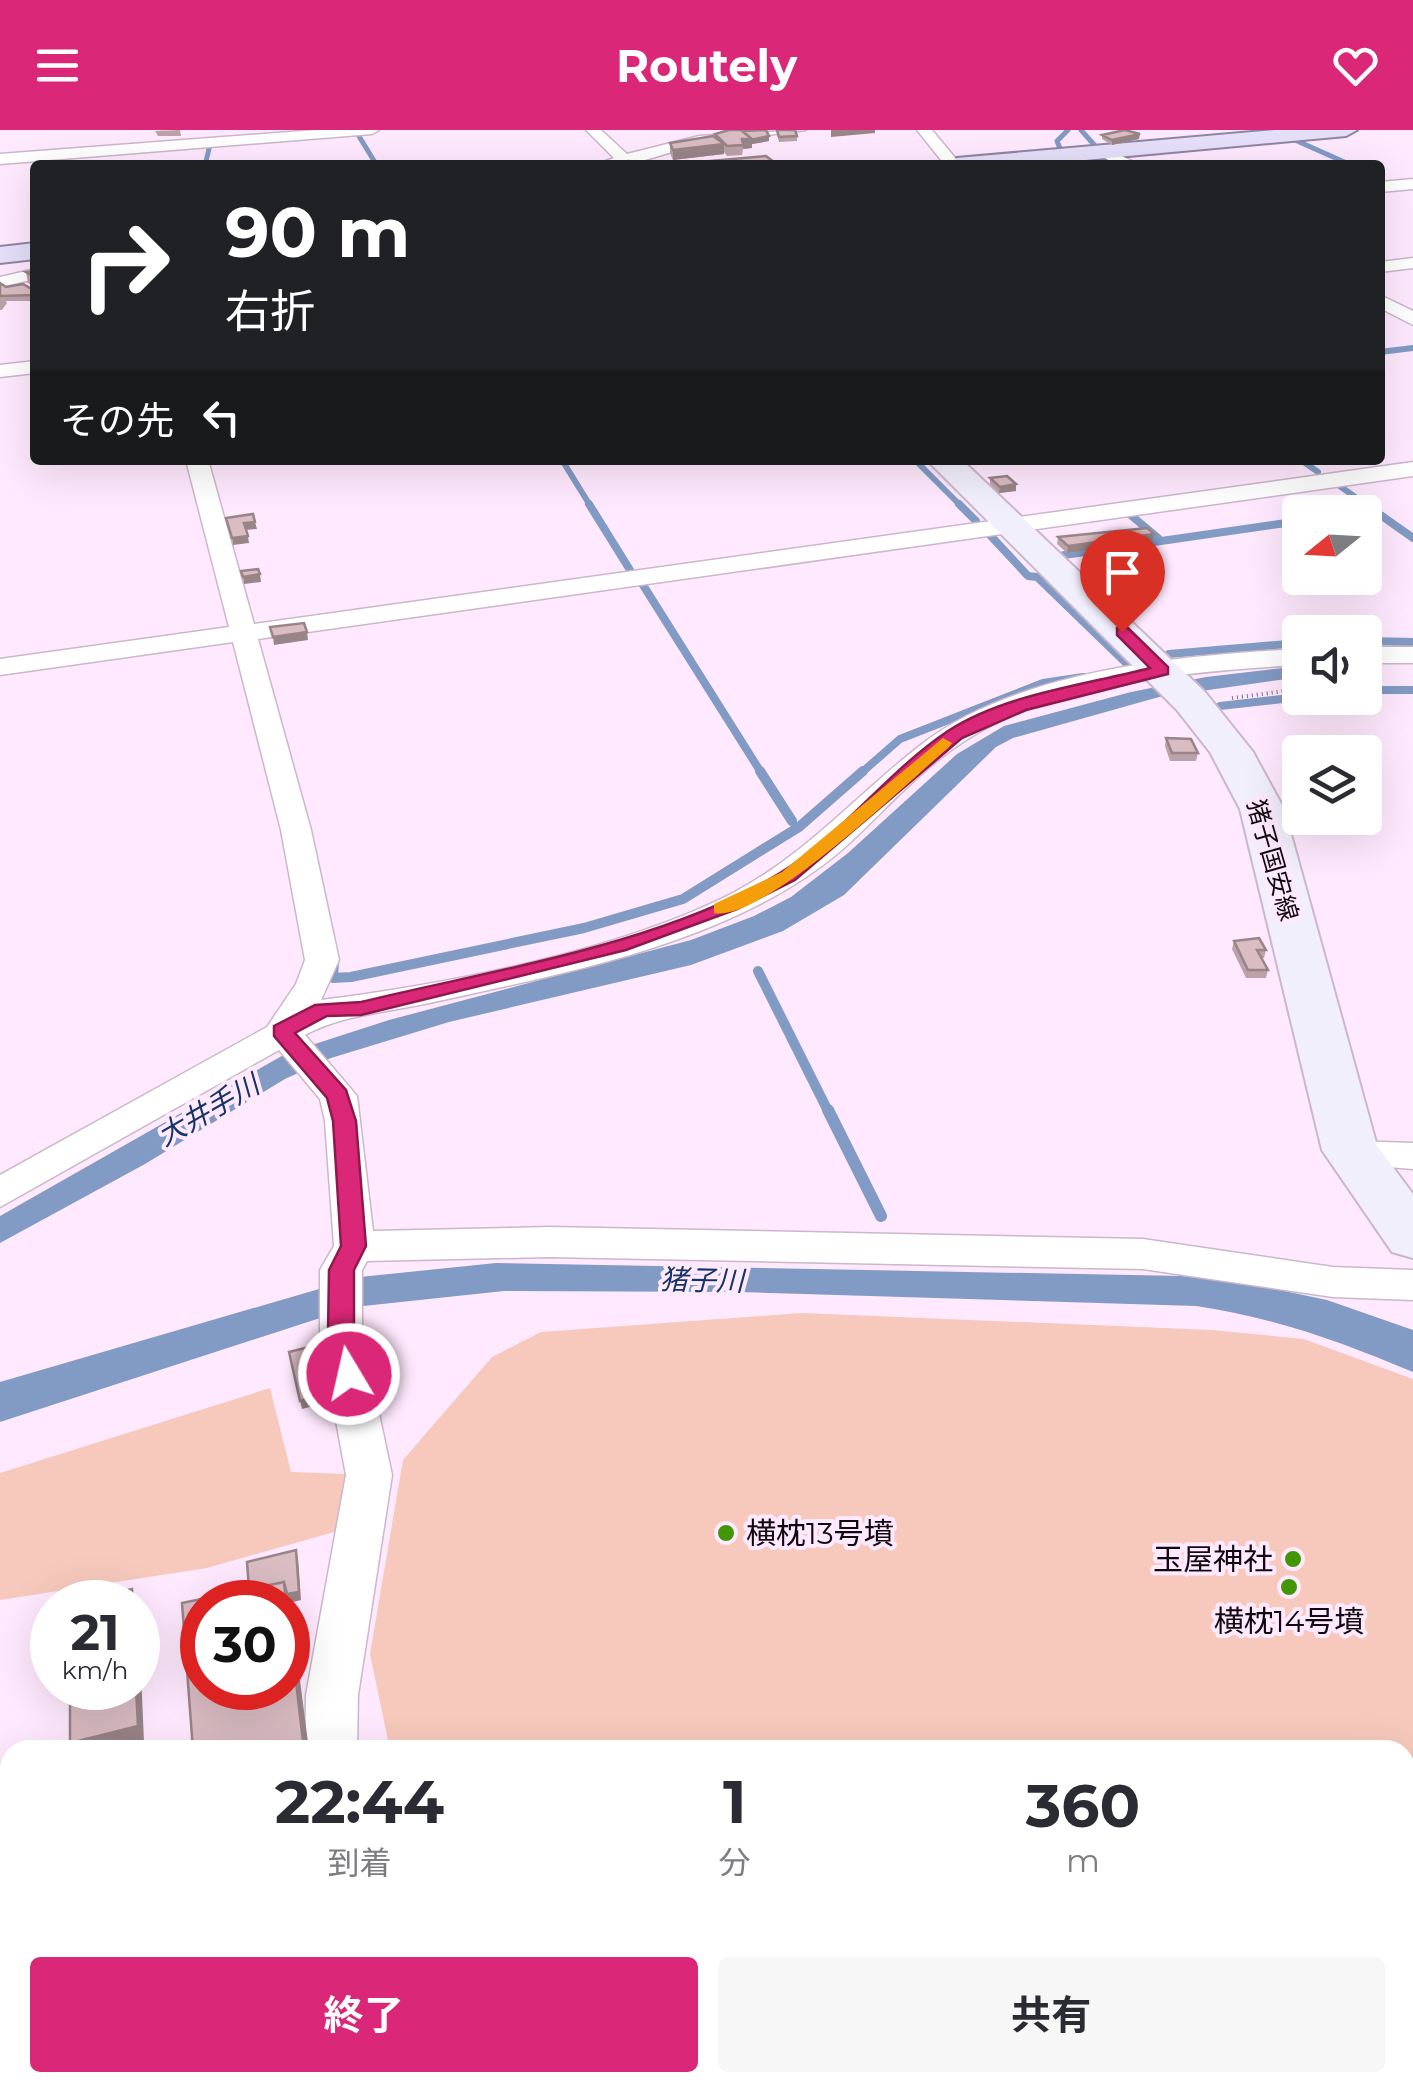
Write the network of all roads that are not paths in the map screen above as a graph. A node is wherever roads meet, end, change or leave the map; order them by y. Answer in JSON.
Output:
{"nodes":[{"id":1,"x":372,"y":130,"type":"edge"},
{"id":2,"x":594,"y":130,"type":"edge"},
{"id":3,"x":799,"y":130,"type":"edge"},
{"id":4,"x":924,"y":130,"type":"edge"},
{"id":5,"x":1346,"y":130,"type":"edge"},
{"id":6,"x":203,"y":137,"type":"edge"},
{"id":7,"x":1105,"y":152,"type":"junction"},
{"id":8,"x":0,"y":159,"type":"edge"},
{"id":9,"x":625,"y":160,"type":"edge"},
{"id":10,"x":630,"y":160,"type":"edge"},
{"id":11,"x":951,"y":160,"type":"edge"},
{"id":12,"x":1013,"y":160,"type":"edge"},
{"id":13,"x":1120,"y":160,"type":"edge"},
{"id":14,"x":1413,"y":184,"type":"edge"},
{"id":15,"x":1385,"y":187,"type":"edge"},
{"id":16,"x":30,"y":251,"type":"edge"},
{"id":17,"x":0,"y":255,"type":"edge"},
{"id":18,"x":1413,"y":263,"type":"edge"},
{"id":19,"x":1385,"y":266,"type":"edge"},
{"id":20,"x":30,"y":275,"type":"edge"},
{"id":21,"x":0,"y":282,"type":"edge"},
{"id":22,"x":1385,"y":304,"type":"edge"},
{"id":23,"x":1413,"y":319,"type":"edge"},
{"id":24,"x":30,"y":368,"type":"edge"},
{"id":25,"x":0,"y":371,"type":"edge"},
{"id":26,"x":198,"y":465,"type":"edge"},
{"id":27,"x":949,"y":465,"type":"edge"},
{"id":28,"x":1413,"y":469,"type":"edge"},
{"id":29,"x":1012,"y":525,"type":"junction"},
{"id":30,"x":242,"y":633,"type":"junction"},
{"id":31,"x":1382,"y":655,"type":"edge"},
{"id":32,"x":1413,"y":655,"type":"edge"},
{"id":33,"x":1282,"y":662,"type":"edge"},
{"id":34,"x":0,"y":667,"type":"edge"},
{"id":35,"x":1178,"y":688,"type":"junction"},
{"id":36,"x":282,"y":1031,"type":"junction"},
{"id":37,"x":1353,"y":1154,"type":"junction"},
{"id":38,"x":1413,"y":1156,"type":"edge"},
{"id":39,"x":0,"y":1193,"type":"edge"},
{"id":40,"x":1413,"y":1237,"type":"edge"},
{"id":41,"x":354,"y":1246,"type":"junction"},
{"id":42,"x":1413,"y":1285,"type":"edge"},
{"id":43,"x":332,"y":1740,"type":"edge"}],
"edges":[{"from":1,"to":6,"type":"street"},
{"from":2,"to":9,"type":"street"},
{"from":3,"to":10,"type":"street"},
{"from":4,"to":11,"type":"street"},
{"from":5,"to":7,"type":"main road"},
{"from":6,"to":8,"type":"street"},
{"from":7,"to":12,"type":"main road"},
{"from":7,"to":13,"type":"street"},
{"from":14,"to":15,"type":"street"},
{"from":16,"to":17,"type":"main road"},
{"from":18,"to":19,"type":"street"},
{"from":20,"to":21,"type":"street"},
{"from":22,"to":23,"type":"street"},
{"from":24,"to":25,"type":"street"},
{"from":26,"to":30,"type":"street"},
{"from":27,"to":29,"type":"main road","name":"猪子国安線"},
{"from":28,"to":29,"type":"street"},
{"from":29,"to":30,"type":"street"},
{"from":29,"to":35,"type":"main road","name":"猪子国安線"},
{"from":30,"to":34,"type":"street"},
{"from":30,"to":36,"type":"street"},
{"from":31,"to":32,"type":"street"},
{"from":33,"to":35,"type":"street"},
{"from":35,"to":36,"type":"street"},
{"from":35,"to":37,"type":"main road","name":"猪子国安線"},
{"from":36,"to":39,"type":"street"},
{"from":36,"to":41,"type":"street"},
{"from":37,"to":38,"type":"street"},
{"from":37,"to":40,"type":"main road","name":"猪子国安線"},
{"from":41,"to":42,"type":"street"},
{"from":41,"to":43,"type":"street"}]}
